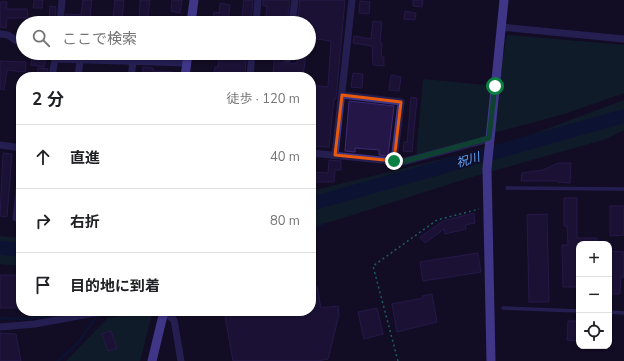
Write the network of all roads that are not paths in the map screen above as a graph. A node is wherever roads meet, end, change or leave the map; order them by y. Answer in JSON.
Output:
{"nodes":[{"id":1,"x":62,"y":0,"type":"edge"},
{"id":2,"x":194,"y":0,"type":"edge"},
{"id":3,"x":258,"y":0,"type":"edge"},
{"id":4,"x":295,"y":0,"type":"edge"},
{"id":5,"x":352,"y":0,"type":"edge"},
{"id":6,"x":504,"y":0,"type":"edge"},
{"id":7,"x":61,"y":16,"type":"edge"},
{"id":8,"x":193,"y":16,"type":"edge"},
{"id":9,"x":257,"y":16,"type":"edge"},
{"id":10,"x":293,"y":16,"type":"edge"},
{"id":11,"x":501,"y":27,"type":"junction"},
{"id":12,"x":0,"y":34,"type":"edge"},
{"id":13,"x":624,"y":39,"type":"edge"},
{"id":14,"x":16,"y":41,"type":"edge"},
{"id":15,"x":54,"y":60,"type":"edge"},
{"id":16,"x":80,"y":60,"type":"joint"},
{"id":17,"x":187,"y":60,"type":"edge"},
{"id":18,"x":251,"y":60,"type":"edge"},
{"id":19,"x":133,"y":62,"type":"junction"},
{"id":20,"x":187,"y":64,"type":"junction"},
{"id":21,"x":53,"y":72,"type":"edge"},
{"id":22,"x":79,"y":72,"type":"edge"},
{"id":23,"x":132,"y":72,"type":"edge"},
{"id":24,"x":186,"y":72,"type":"edge"},
{"id":25,"x":250,"y":72,"type":"edge"},
{"id":26,"x":342,"y":95,"type":"junction"},
{"id":27,"x":489,"y":140,"type":"junction"},
{"id":28,"x":0,"y":146,"type":"edge"},
{"id":29,"x":16,"y":148,"type":"edge"},
{"id":30,"x":316,"y":153,"type":"edge"},
{"id":31,"x":335,"y":155,"type":"junction"},
{"id":32,"x":394,"y":161,"type":"junction"},
{"id":33,"x":507,"y":188,"type":"dead end"},
{"id":34,"x":624,"y":189,"type":"edge"},
{"id":35,"x":503,"y":308,"type":"dead end"},
{"id":36,"x":576,"y":311,"type":"edge"},
{"id":37,"x":612,"y":312,"type":"edge"},
{"id":38,"x":624,"y":312,"type":"edge"},
{"id":39,"x":78,"y":316,"type":"edge"},
{"id":40,"x":163,"y":316,"type":"edge"},
{"id":41,"x":170,"y":316,"type":"edge"},
{"id":42,"x":0,"y":327,"type":"edge"},
{"id":43,"x":152,"y":361,"type":"edge"},
{"id":44,"x":181,"y":361,"type":"edge"},
{"id":45,"x":491,"y":361,"type":"edge"}],
"edges":[{"from":1,"to":7,"type":"street"},
{"from":2,"to":8,"type":"street"},
{"from":3,"to":9,"type":"street"},
{"from":4,"to":10,"type":"street"},
{"from":5,"to":26,"type":"street"},
{"from":6,"to":11,"type":"street"},
{"from":11,"to":13,"type":"street"},
{"from":11,"to":27,"type":"street"},
{"from":12,"to":14,"type":"street"},
{"from":15,"to":21,"type":"street"},
{"from":16,"to":19,"type":"street"},
{"from":16,"to":22,"type":"street"},
{"from":17,"to":20,"type":"street"},
{"from":18,"to":25,"type":"street"},
{"from":19,"to":20,"type":"street"},
{"from":19,"to":23,"type":"street"},
{"from":20,"to":24,"type":"street"},
{"from":26,"to":31,"type":"street"},
{"from":26,"to":32,"type":"street"},
{"from":27,"to":32,"type":"street"},
{"from":27,"to":45,"type":"street"},
{"from":28,"to":29,"type":"street"},
{"from":30,"to":31,"type":"street"},
{"from":31,"to":32,"type":"street"},
{"from":33,"to":34,"type":"lane"},
{"from":35,"to":36,"type":"lane"},
{"from":37,"to":38,"type":"lane"},
{"from":39,"to":42,"type":"street"},
{"from":40,"to":43,"type":"street"},
{"from":41,"to":44,"type":"street"}]}
